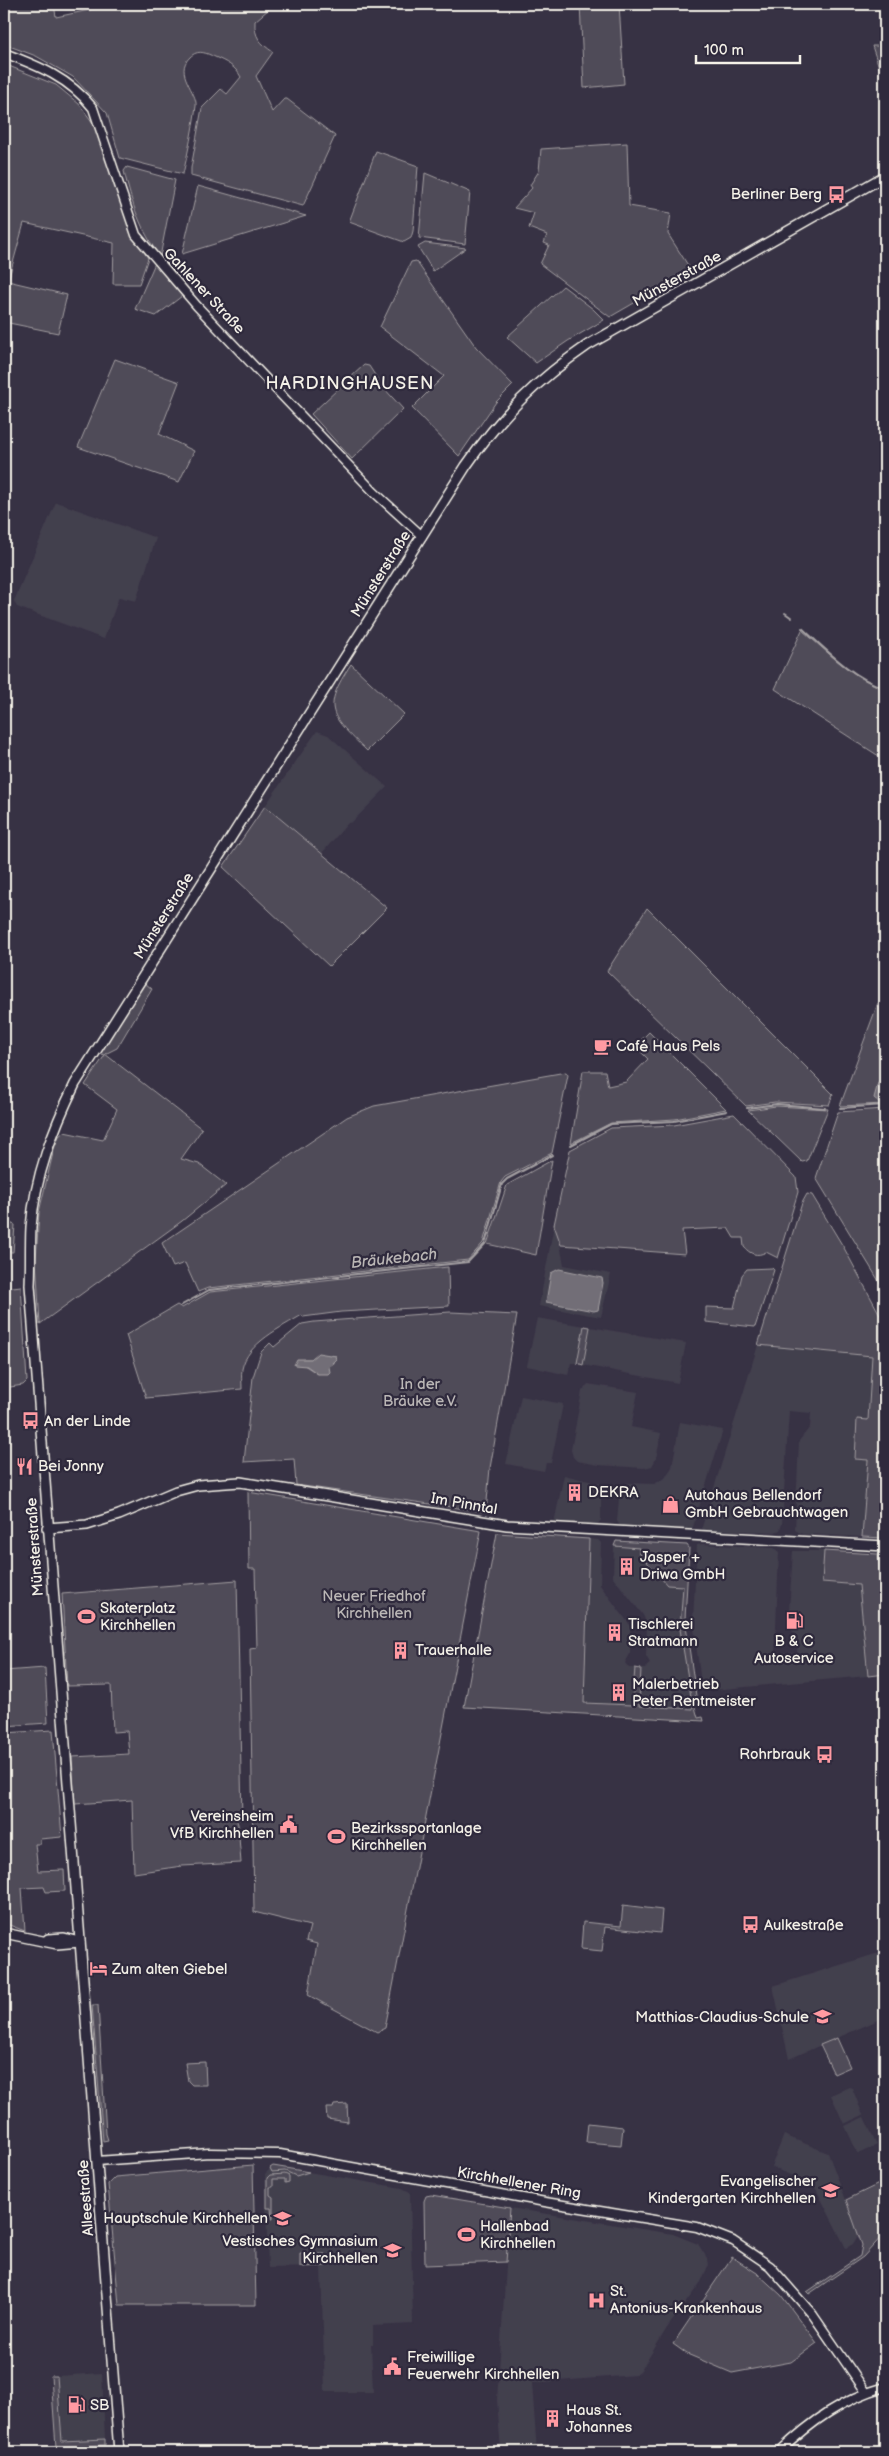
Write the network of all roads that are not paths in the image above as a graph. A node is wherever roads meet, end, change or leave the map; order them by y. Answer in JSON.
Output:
{"nodes":[{"id":1,"x":4,"y":53,"type":"edge"},
{"id":2,"x":885,"y":176,"type":"edge"},
{"id":3,"x":422,"y":536,"type":"junction"},
{"id":4,"x":47,"y":1528,"type":"junction"},
{"id":5,"x":885,"y":1546,"type":"edge"},
{"id":6,"x":4,"y":1933,"type":"edge"},
{"id":7,"x":80,"y":1942,"type":"junction"},
{"id":8,"x":96,"y":2161,"type":"junction"},
{"id":9,"x":885,"y":2386,"type":"edge"},
{"id":10,"x":866,"y":2392,"type":"junction"},
{"id":11,"x":119,"y":2452,"type":"edge"},
{"id":12,"x":779,"y":2452,"type":"edge"}],
"edges":[{"from":1,"to":3,"type":"street","name":"Gahlener Straße"},
{"from":2,"to":3,"type":"main road","name":"Münsterstraße"},
{"from":3,"to":4,"type":"main road","name":"Münsterstraße"},
{"from":4,"to":5,"type":"main road","name":"Im Pinntal"},
{"from":4,"to":7,"type":"main road","name":"Münsterstraße"},
{"from":6,"to":7,"type":"main road"},
{"from":7,"to":8,"type":"main road","name":"Alleestraße"},
{"from":8,"to":10,"type":"street","name":"Kirchhellener Ring"},
{"from":8,"to":11,"type":"main road","name":"Alleestraße"},
{"from":9,"to":10,"type":"street"},
{"from":10,"to":12,"type":"street"}]}
